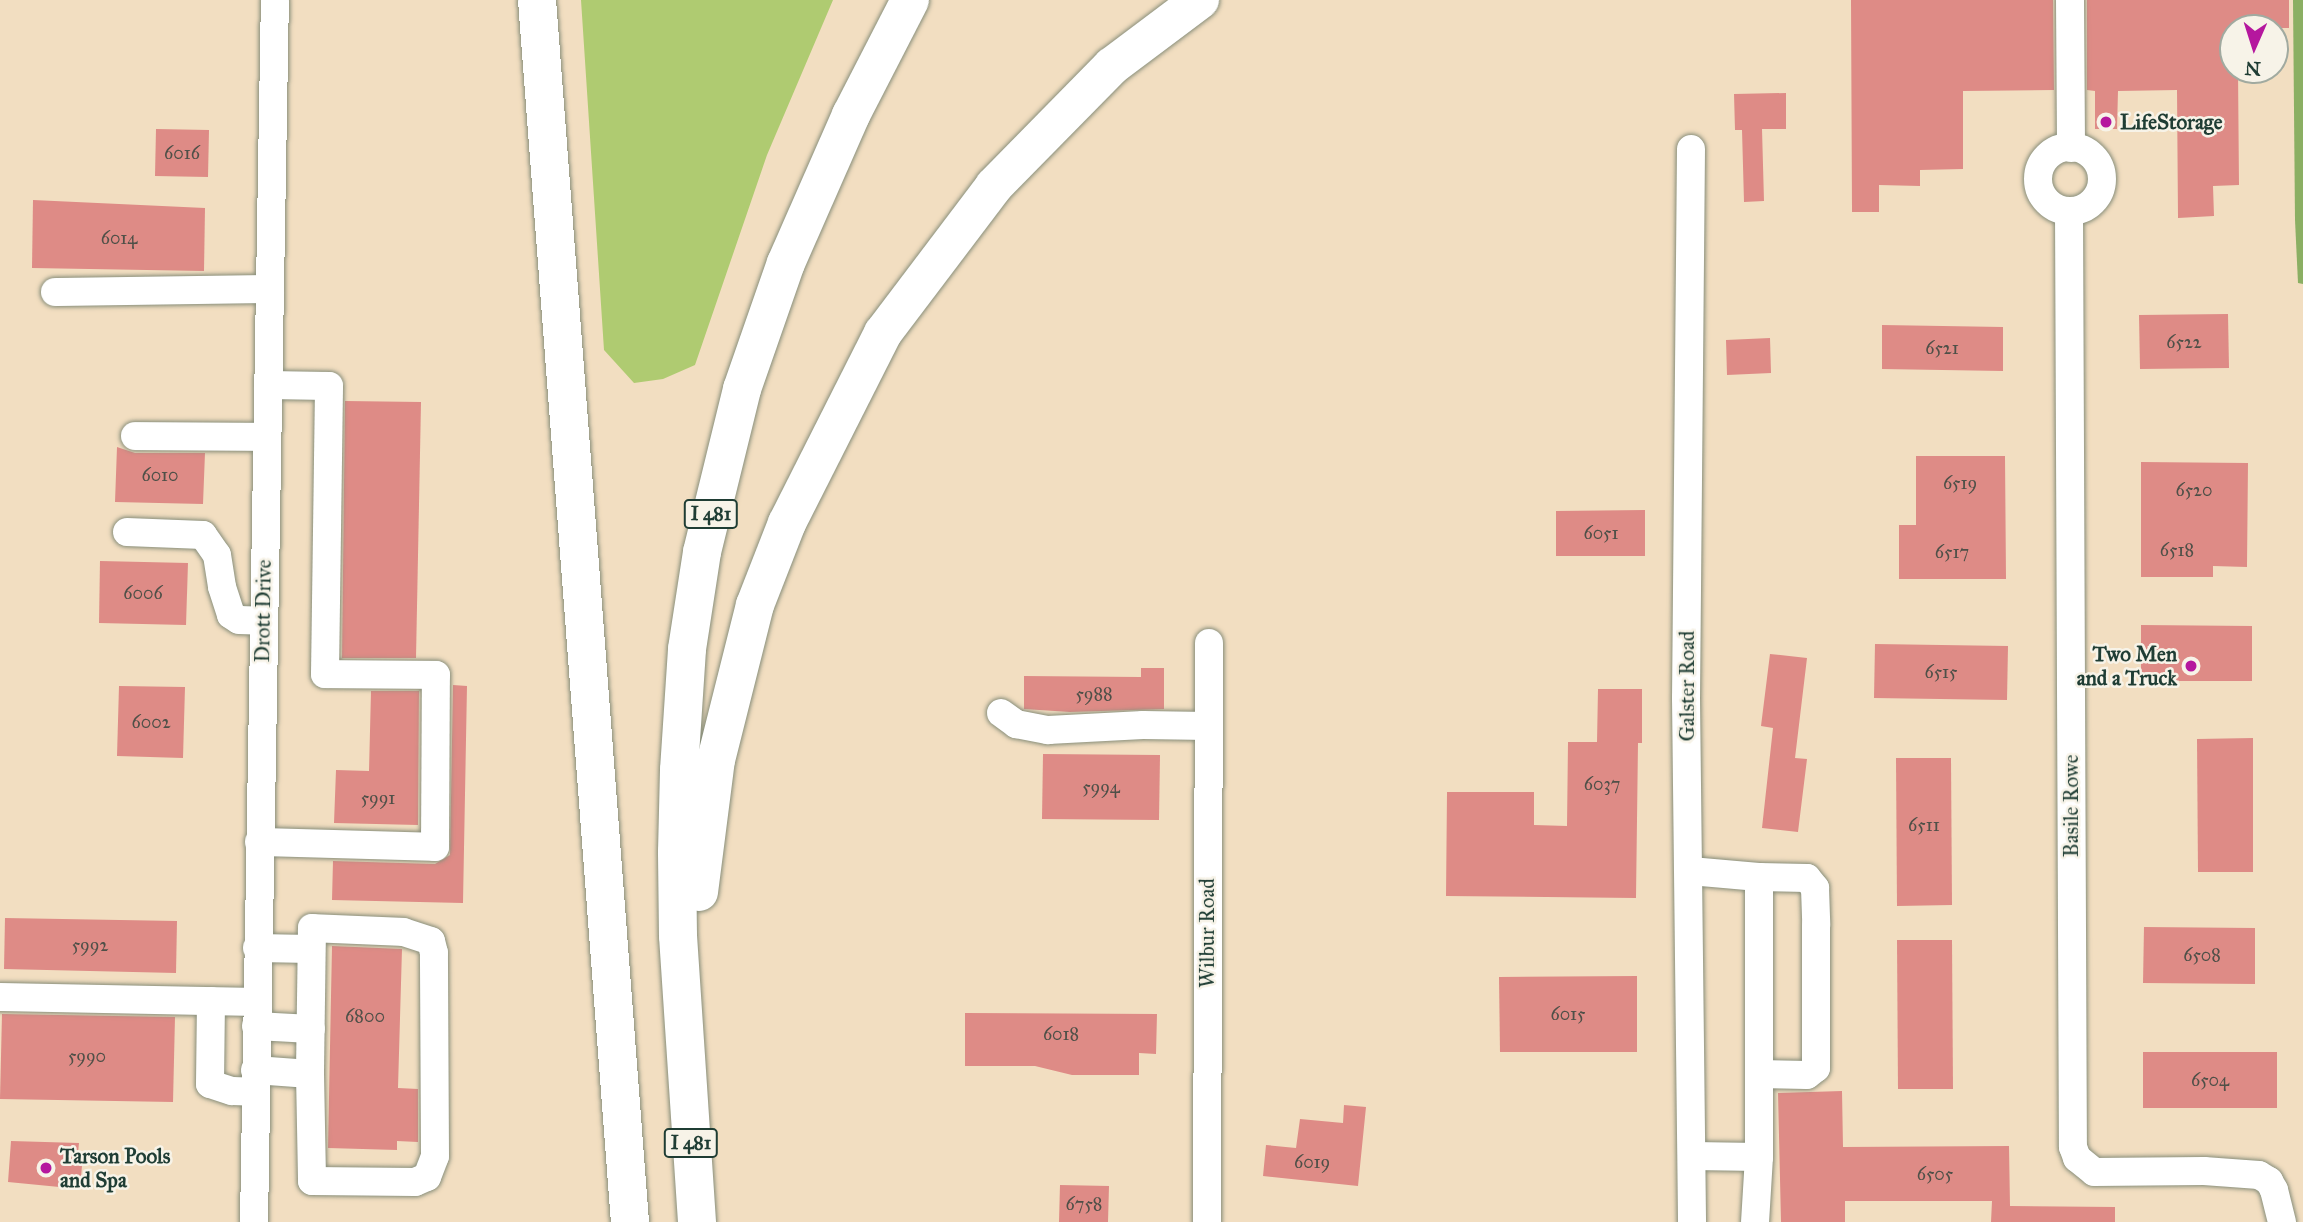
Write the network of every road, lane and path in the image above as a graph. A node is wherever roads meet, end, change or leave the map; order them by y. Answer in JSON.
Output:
{"nodes":[{"id":1,"x":275,"y":0,"type":"edge"},
{"id":2,"x":537,"y":0,"type":"edge"},
{"id":3,"x":910,"y":0,"type":"edge"},
{"id":4,"x":1200,"y":0,"type":"edge"},
{"id":5,"x":2070,"y":0,"type":"edge"},
{"id":6,"x":2071,"y":148,"type":"junction"},
{"id":7,"x":1692,"y":149,"type":"dead end"},
{"id":8,"x":2069,"y":211,"type":"junction"},
{"id":9,"x":270,"y":289,"type":"junction"},
{"id":10,"x":55,"y":292,"type":"dead end"},
{"id":11,"x":268,"y":385,"type":"junction"},
{"id":12,"x":135,"y":436,"type":"dead end"},
{"id":13,"x":267,"y":437,"type":"junction"},
{"id":14,"x":127,"y":532,"type":"dead end"},
{"id":15,"x":263,"y":621,"type":"junction"},
{"id":16,"x":1209,"y":643,"type":"dead end"},
{"id":17,"x":1001,"y":713,"type":"dead end"},
{"id":18,"x":1208,"y":726,"type":"junction"},
{"id":19,"x":259,"y":842,"type":"junction"},
{"id":20,"x":1690,"y":872,"type":"junction"},
{"id":21,"x":1759,"y":877,"type":"junction"},
{"id":22,"x":257,"y":948,"type":"junction"},
{"id":23,"x":312,"y":949,"type":"junction"},
{"id":24,"x":0,"y":998,"type":"edge"},
{"id":25,"x":211,"y":1001,"type":"junction"},
{"id":26,"x":256,"y":1014,"type":"junction"},
{"id":27,"x":311,"y":1029,"type":"junction"},
{"id":28,"x":685,"y":1065,"type":"junction"},
{"id":29,"x":310,"y":1074,"type":"junction"},
{"id":30,"x":1759,"y":1074,"type":"junction"},
{"id":31,"x":255,"y":1081,"type":"junction"},
{"id":32,"x":1693,"y":1156,"type":"junction"},
{"id":33,"x":1759,"y":1157,"type":"junction"},
{"id":34,"x":254,"y":1222,"type":"edge"},
{"id":35,"x":630,"y":1222,"type":"edge"},
{"id":36,"x":696,"y":1222,"type":"edge"},
{"id":37,"x":1207,"y":1222,"type":"edge"},
{"id":38,"x":1692,"y":1222,"type":"edge"},
{"id":39,"x":1755,"y":1222,"type":"edge"},
{"id":40,"x":2282,"y":1222,"type":"edge"}],
"edges":[{"from":1,"to":9,"type":"street","name":"Drott Drive"},
{"from":2,"to":35,"type":"highway"},
{"from":3,"to":28,"type":"highway","number":"I 481"},
{"from":4,"to":28,"type":"highway"},
{"from":5,"to":6,"type":"street"},
{"from":6,"to":8,"type":"street"},
{"from":6,"to":8,"type":"street"},
{"from":7,"to":20,"type":"street","name":"Galster Road"},
{"from":8,"to":40,"type":"street","name":"Basile Rowe"},
{"from":9,"to":10,"type":"street"},
{"from":9,"to":11,"type":"street","name":"Drott Drive"},
{"from":11,"to":13,"type":"street","name":"Drott Drive"},
{"from":11,"to":19,"type":"street"},
{"from":12,"to":13,"type":"street"},
{"from":13,"to":15,"type":"street","name":"Drott Drive"},
{"from":14,"to":15,"type":"street"},
{"from":15,"to":19,"type":"street","name":"Drott Drive"},
{"from":16,"to":18,"type":"street","name":"Wilbur Road"},
{"from":17,"to":18,"type":"street"},
{"from":18,"to":37,"type":"street","name":"Wilbur Road"},
{"from":19,"to":22,"type":"street","name":"Drott Drive"},
{"from":20,"to":21,"type":"street"},
{"from":20,"to":32,"type":"street","name":"Galster Road"},
{"from":21,"to":30,"type":"street"},
{"from":21,"to":30,"type":"street"},
{"from":22,"to":23,"type":"street"},
{"from":22,"to":26,"type":"street","name":"Drott Drive"},
{"from":23,"to":27,"type":"street"},
{"from":23,"to":29,"type":"street"},
{"from":24,"to":25,"type":"street"},
{"from":25,"to":26,"type":"street"},
{"from":25,"to":31,"type":"street"},
{"from":26,"to":27,"type":"street"},
{"from":26,"to":31,"type":"street","name":"Drott Drive"},
{"from":27,"to":29,"type":"street"},
{"from":28,"to":36,"type":"highway","number":"I 481"},
{"from":29,"to":31,"type":"street"},
{"from":30,"to":33,"type":"street"},
{"from":31,"to":34,"type":"street","name":"Drott Drive"},
{"from":32,"to":33,"type":"street"},
{"from":32,"to":38,"type":"street","name":"Galster Road"},
{"from":33,"to":39,"type":"street"}]}
